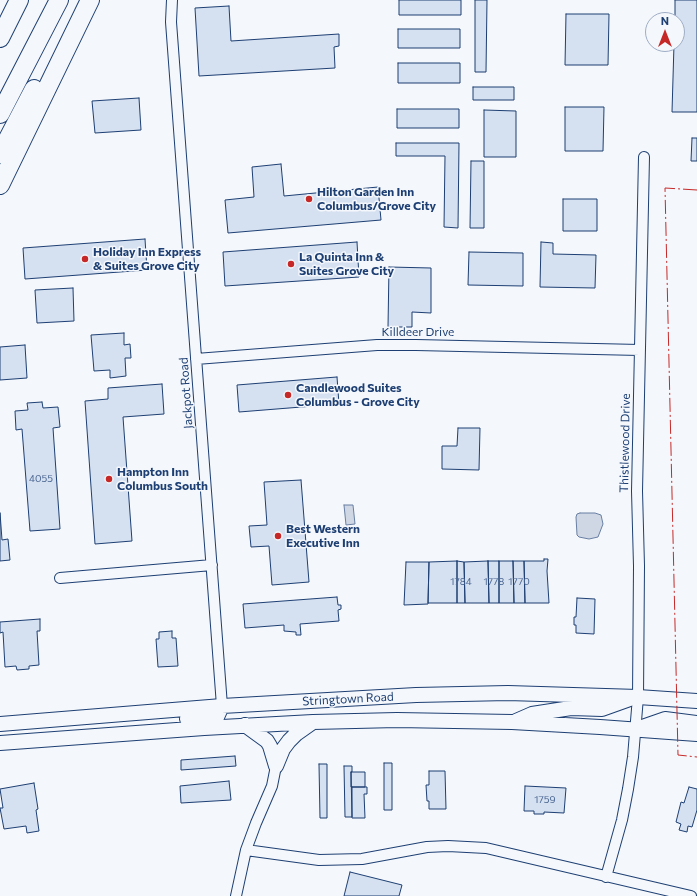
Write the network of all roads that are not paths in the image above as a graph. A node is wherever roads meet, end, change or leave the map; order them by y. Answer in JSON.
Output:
{"nodes":[{"id":1,"x":19,"y":0,"type":"edge"},
{"id":2,"x":59,"y":0,"type":"edge"},
{"id":3,"x":80,"y":0,"type":"edge"},
{"id":4,"x":90,"y":0,"type":"edge"},
{"id":5,"x":172,"y":0,"type":"edge"},
{"id":6,"x":0,"y":38,"type":"edge"},
{"id":7,"x":0,"y":114,"type":"edge"},
{"id":8,"x":0,"y":154,"type":"edge"},
{"id":9,"x":644,"y":157,"type":"dead end"},
{"id":10,"x":0,"y":185,"type":"edge"},
{"id":11,"x":640,"y":350,"type":"junction"},
{"id":12,"x":196,"y":359,"type":"junction"},
{"id":13,"x":212,"y":565,"type":"junction"},
{"id":14,"x":60,"y":578,"type":"dead end"},
{"id":15,"x":638,"y":697,"type":"junction"},
{"id":16,"x":697,"y":701,"type":"edge"},
{"id":17,"x":222,"y":706,"type":"junction"},
{"id":18,"x":313,"y":722,"type":"junction"},
{"id":19,"x":512,"y":722,"type":"junction"},
{"id":20,"x":697,"y":723,"type":"edge"},
{"id":21,"x":0,"y":724,"type":"edge"},
{"id":22,"x":245,"y":725,"type":"junction"},
{"id":23,"x":636,"y":729,"type":"junction"},
{"id":24,"x":697,"y":734,"type":"edge"},
{"id":25,"x":69,"y":738,"type":"junction"},
{"id":26,"x":0,"y":743,"type":"edge"},
{"id":27,"x":276,"y":766,"type":"junction"},
{"id":28,"x":246,"y":850,"type":"junction"},
{"id":29,"x":606,"y":876,"type":"junction"},
{"id":30,"x":236,"y":896,"type":"edge"},
{"id":31,"x":690,"y":896,"type":"edge"}],
"edges":[{"from":1,"to":6,"type":"highway"},
{"from":2,"to":7,"type":"highway"},
{"from":3,"to":8,"type":"highway"},
{"from":4,"to":10,"type":"highway"},
{"from":5,"to":12,"type":"street","name":"Jackpot Road"},
{"from":9,"to":11,"type":"street","name":"Thistlewood Drive"},
{"from":11,"to":12,"type":"street","name":"Killdeer Drive"},
{"from":11,"to":15,"type":"street","name":"Thistlewood Drive"},
{"from":12,"to":13,"type":"street","name":"Jackpot Road"},
{"from":13,"to":14,"type":"street"},
{"from":13,"to":17,"type":"street","name":"Jackpot Road"},
{"from":15,"to":16,"type":"main road","name":"Stringtown Road"},
{"from":15,"to":17,"type":"main road","name":"Stringtown Road"},
{"from":15,"to":19,"type":"main road"},
{"from":15,"to":23,"type":"street","name":"Thistlewood Drive"},
{"from":17,"to":21,"type":"main road","name":"Stringtown Road"},
{"from":17,"to":25,"type":"main road"},
{"from":18,"to":19,"type":"main road","name":"Stringtown Road"},
{"from":18,"to":22,"type":"main road","name":"Stringtown Road"},
{"from":18,"to":27,"type":"main road"},
{"from":19,"to":23,"type":"main road","name":"Stringtown Road"},
{"from":20,"to":23,"type":"main road"},
{"from":22,"to":25,"type":"main road","name":"Stringtown Road"},
{"from":22,"to":27,"type":"main road"},
{"from":23,"to":24,"type":"main road","name":"Stringtown Road"},
{"from":23,"to":29,"type":"street","name":"Thistlewood Drive"},
{"from":25,"to":26,"type":"main road","name":"Stringtown Road"},
{"from":27,"to":28,"type":"street"},
{"from":28,"to":29,"type":"street"},
{"from":28,"to":30,"type":"street"},
{"from":29,"to":31,"type":"street"}]}
